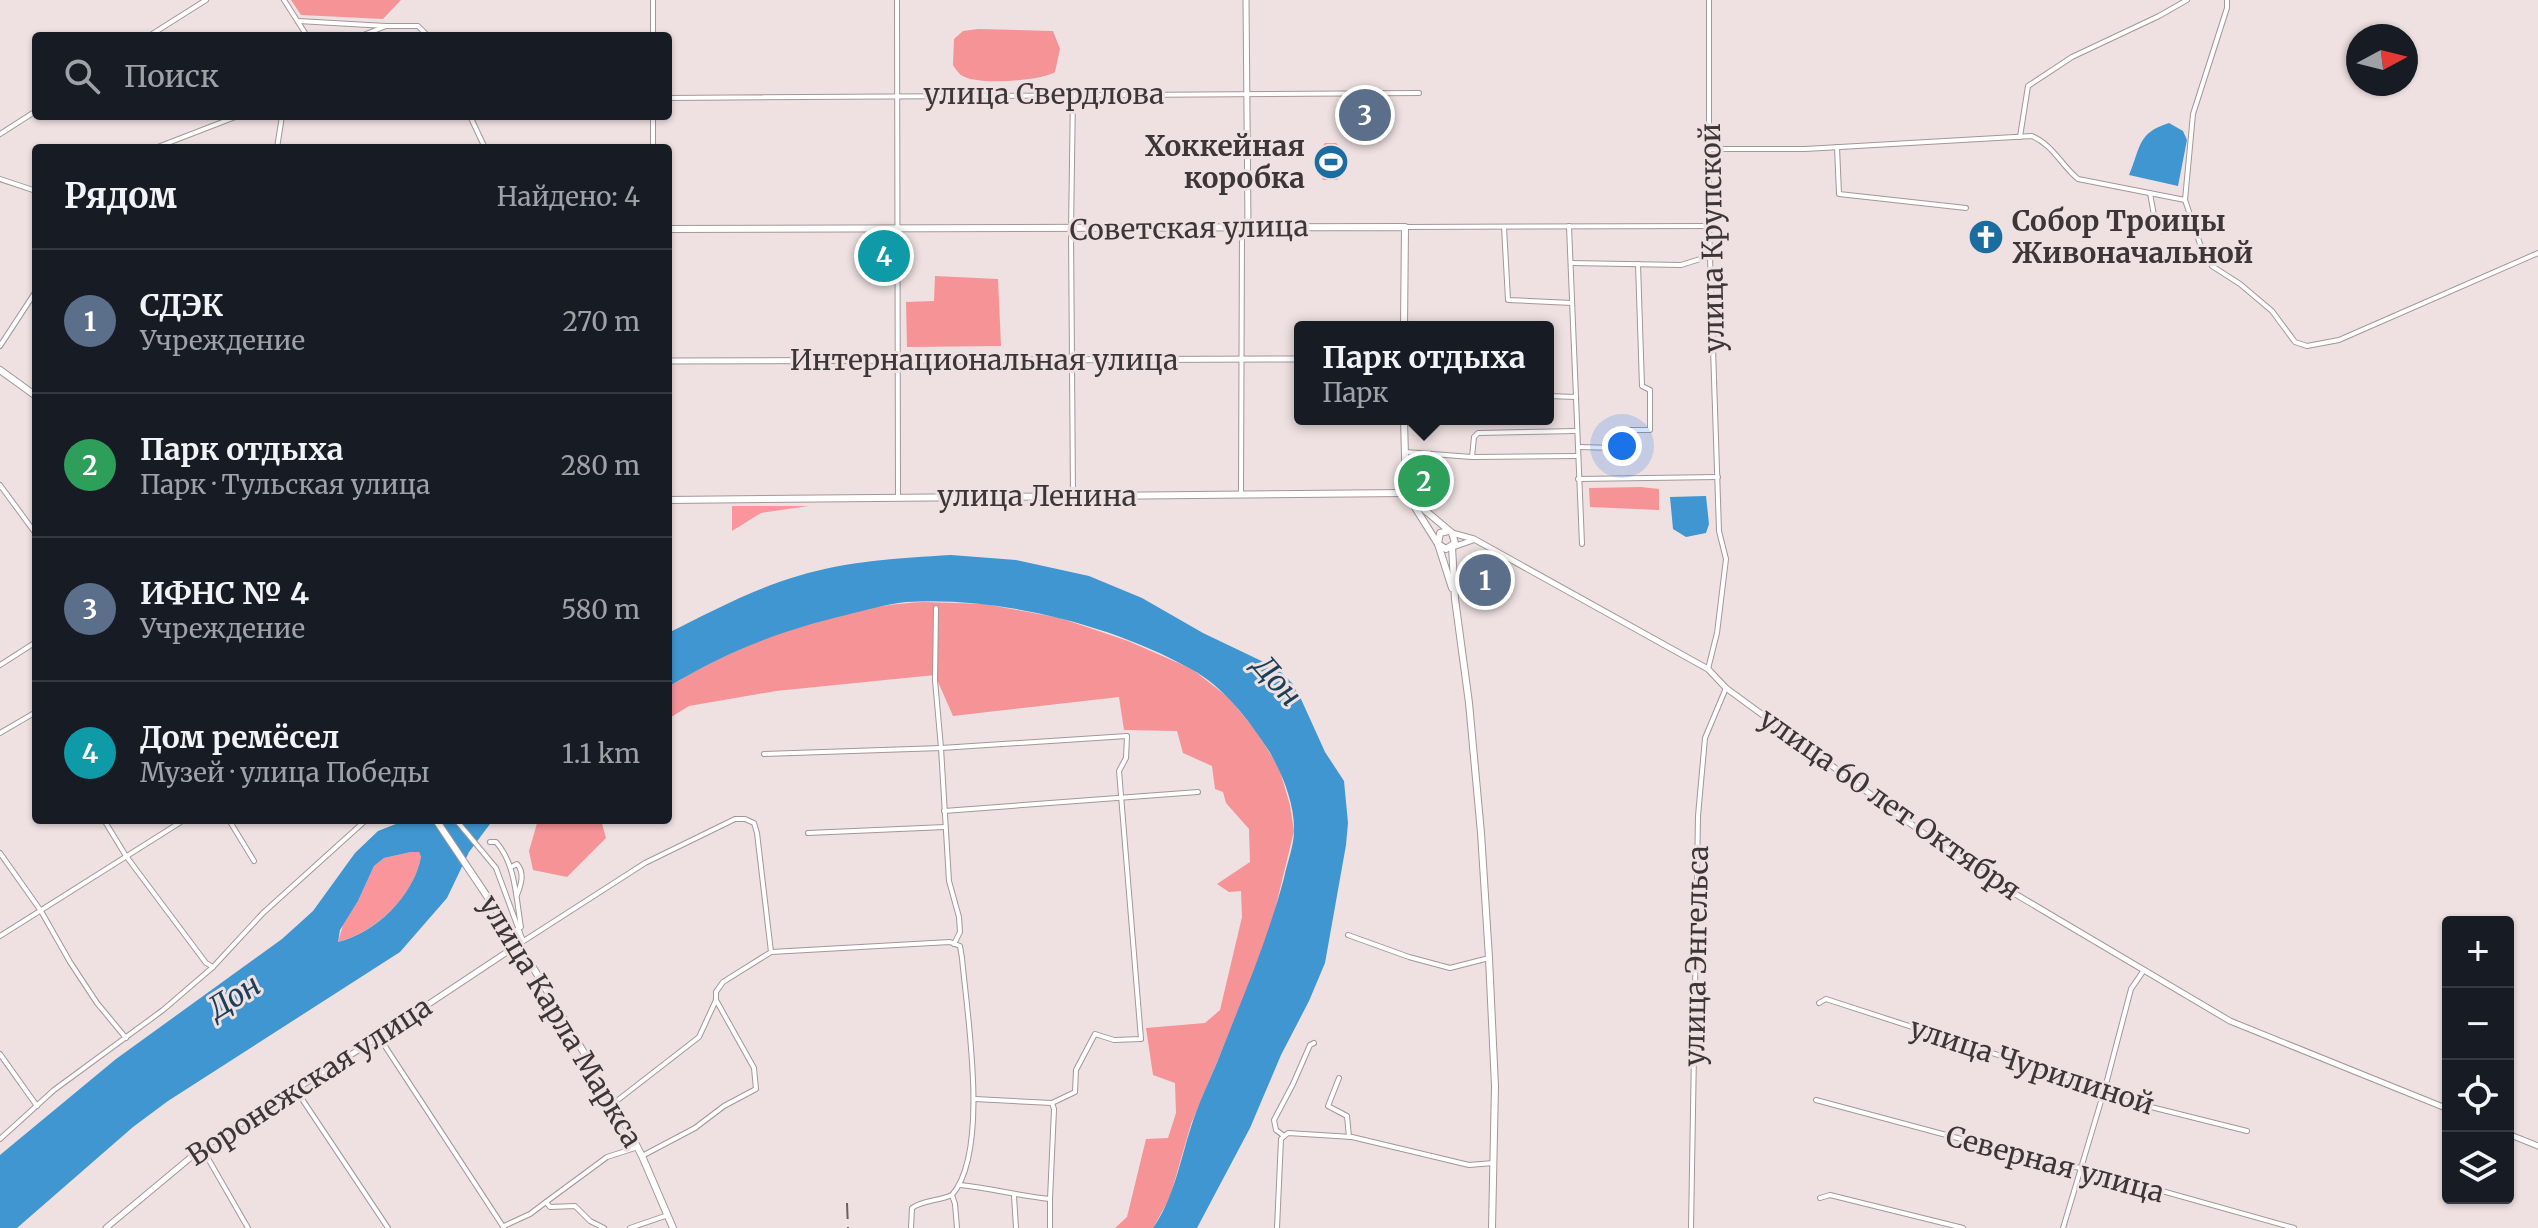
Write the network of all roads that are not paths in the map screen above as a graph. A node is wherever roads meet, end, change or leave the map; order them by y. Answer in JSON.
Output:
{"nodes":[{"id":1,"x":206,"y":0,"type":"edge"},
{"id":2,"x":284,"y":0,"type":"edge"},
{"id":3,"x":653,"y":0,"type":"edge"},
{"id":4,"x":897,"y":0,"type":"edge"},
{"id":5,"x":1246,"y":0,"type":"edge"},
{"id":6,"x":1709,"y":0,"type":"edge"},
{"id":7,"x":2187,"y":0,"type":"edge"},
{"id":8,"x":2227,"y":0,"type":"edge"},
{"id":9,"x":298,"y":21,"type":"junction"},
{"id":10,"x":386,"y":26,"type":"junction"},
{"id":11,"x":155,"y":32,"type":"edge"},
{"id":12,"x":305,"y":32,"type":"edge"},
{"id":13,"x":371,"y":32,"type":"edge"},
{"id":14,"x":424,"y":32,"type":"edge"},
{"id":15,"x":653,"y":32,"type":"edge"},
{"id":16,"x":1073,"y":93,"type":"junction"},
{"id":17,"x":1419,"y":93,"type":"dead end"},
{"id":18,"x":1247,"y":95,"type":"junction"},
{"id":19,"x":898,"y":96,"type":"junction"},
{"id":20,"x":672,"y":98,"type":"edge"},
{"id":21,"x":32,"y":114,"type":"edge"},
{"id":22,"x":228,"y":120,"type":"edge"},
{"id":23,"x":281,"y":120,"type":"edge"},
{"id":24,"x":472,"y":120,"type":"edge"},
{"id":25,"x":653,"y":120,"type":"edge"},
{"id":26,"x":0,"y":134,"type":"edge"},
{"id":27,"x":2020,"y":137,"type":"junction"},
{"id":28,"x":165,"y":144,"type":"edge"},
{"id":29,"x":278,"y":144,"type":"edge"},
{"id":30,"x":483,"y":144,"type":"edge"},
{"id":31,"x":653,"y":144,"type":"edge"},
{"id":32,"x":1837,"y":147,"type":"junction"},
{"id":33,"x":1711,"y":149,"type":"junction"},
{"id":34,"x":0,"y":179,"type":"edge"},
{"id":35,"x":32,"y":190,"type":"edge"},
{"id":36,"x":2150,"y":193,"type":"junction"},
{"id":37,"x":2185,"y":200,"type":"junction"},
{"id":38,"x":1966,"y":208,"type":"dead end"},
{"id":39,"x":1569,"y":226,"type":"junction"},
{"id":40,"x":1709,"y":226,"type":"junction"},
{"id":41,"x":1405,"y":227,"type":"junction"},
{"id":42,"x":1504,"y":227,"type":"junction"},
{"id":43,"x":1245,"y":228,"type":"junction"},
{"id":44,"x":672,"y":229,"type":"edge"},
{"id":45,"x":899,"y":230,"type":"junction"},
{"id":46,"x":1071,"y":230,"type":"junction"},
{"id":47,"x":2162,"y":231,"type":"dead end"},
{"id":48,"x":2538,"y":253,"type":"edge"},
{"id":49,"x":1710,"y":256,"type":"junction"},
{"id":50,"x":1571,"y":263,"type":"junction"},
{"id":51,"x":1638,"y":264,"type":"junction"},
{"id":52,"x":32,"y":298,"type":"edge"},
{"id":53,"x":1572,"y":303,"type":"junction"},
{"id":54,"x":1404,"y":321,"type":"edge"},
{"id":55,"x":0,"y":346,"type":"edge"},
{"id":56,"x":1241,"y":359,"type":"junction"},
{"id":57,"x":1294,"y":359,"type":"edge"},
{"id":58,"x":897,"y":360,"type":"junction"},
{"id":59,"x":1072,"y":360,"type":"junction"},
{"id":60,"x":672,"y":361,"type":"edge"},
{"id":61,"x":0,"y":370,"type":"edge"},
{"id":62,"x":32,"y":393,"type":"edge"},
{"id":63,"x":1554,"y":396,"type":"edge"},
{"id":64,"x":1576,"y":397,"type":"junction"},
{"id":65,"x":1404,"y":425,"type":"edge"},
{"id":66,"x":1577,"y":431,"type":"junction"},
{"id":67,"x":1578,"y":447,"type":"junction"},
{"id":68,"x":1404,"y":452,"type":"junction"},
{"id":69,"x":1578,"y":456,"type":"junction"},
{"id":70,"x":1472,"y":457,"type":"junction"},
{"id":71,"x":1718,"y":477,"type":"junction"},
{"id":72,"x":1578,"y":479,"type":"junction"},
{"id":73,"x":0,"y":485,"type":"edge"},
{"id":74,"x":1406,"y":493,"type":"junction"},
{"id":75,"x":1241,"y":494,"type":"junction"},
{"id":76,"x":1073,"y":496,"type":"junction"},
{"id":77,"x":898,"y":497,"type":"junction"},
{"id":78,"x":672,"y":500,"type":"edge"},
{"id":79,"x":32,"y":529,"type":"edge"},
{"id":80,"x":1450,"y":532,"type":"junction"},
{"id":81,"x":1474,"y":539,"type":"junction"},
{"id":82,"x":1438,"y":544,"type":"junction"},
{"id":83,"x":1582,"y":544,"type":"dead end"},
{"id":84,"x":1452,"y":547,"type":"junction"},
{"id":85,"x":1455,"y":599,"type":"junction"},
{"id":86,"x":936,"y":608,"type":"dead end"},
{"id":87,"x":32,"y":645,"type":"edge"},
{"id":88,"x":0,"y":665,"type":"edge"},
{"id":89,"x":1708,"y":669,"type":"junction"},
{"id":90,"x":1726,"y":688,"type":"junction"},
{"id":91,"x":32,"y":716,"type":"edge"},
{"id":92,"x":0,"y":733,"type":"edge"},
{"id":93,"x":941,"y":748,"type":"junction"},
{"id":94,"x":764,"y":754,"type":"dead end"},
{"id":95,"x":1198,"y":792,"type":"dead end"},
{"id":96,"x":1121,"y":797,"type":"junction"},
{"id":97,"x":944,"y":811,"type":"junction"},
{"id":98,"x":106,"y":824,"type":"edge"},
{"id":99,"x":178,"y":824,"type":"edge"},
{"id":100,"x":231,"y":824,"type":"edge"},
{"id":101,"x":362,"y":824,"type":"edge"},
{"id":102,"x":439,"y":824,"type":"edge"},
{"id":103,"x":460,"y":824,"type":"edge"},
{"id":104,"x":945,"y":827,"type":"junction"},
{"id":105,"x":808,"y":833,"type":"dead end"},
{"id":106,"x":490,"y":842,"type":"dead end"},
{"id":107,"x":0,"y":853,"type":"edge"},
{"id":108,"x":126,"y":856,"type":"junction"},
{"id":109,"x":254,"y":861,"type":"dead end"},
{"id":110,"x":511,"y":867,"type":"junction"},
{"id":111,"x":516,"y":898,"type":"junction"},
{"id":112,"x":41,"y":911,"type":"junction"},
{"id":113,"x":515,"y":932,"type":"junction"},
{"id":114,"x":1348,"y":935,"type":"dead end"},
{"id":115,"x":0,"y":936,"type":"edge"},
{"id":116,"x":521,"y":943,"type":"junction"},
{"id":117,"x":954,"y":944,"type":"junction"},
{"id":118,"x":771,"y":952,"type":"junction"},
{"id":119,"x":1489,"y":958,"type":"junction"},
{"id":120,"x":213,"y":967,"type":"junction"},
{"id":121,"x":2144,"y":970,"type":"junction"},
{"id":122,"x":716,"y":1000,"type":"junction"},
{"id":123,"x":1819,"y":1003,"type":"dead end"},
{"id":124,"x":379,"y":1037,"type":"junction"},
{"id":125,"x":126,"y":1038,"type":"junction"},
{"id":126,"x":1314,"y":1043,"type":"dead end"},
{"id":127,"x":0,"y":1054,"type":"edge"},
{"id":128,"x":1339,"y":1078,"type":"dead end"},
{"id":129,"x":294,"y":1088,"type":"junction"},
{"id":130,"x":2103,"y":1092,"type":"junction"},
{"id":131,"x":974,"y":1099,"type":"junction"},
{"id":132,"x":1816,"y":1100,"type":"dead end"},
{"id":133,"x":614,"y":1103,"type":"junction"},
{"id":134,"x":1052,"y":1103,"type":"junction"},
{"id":135,"x":37,"y":1106,"type":"junction"},
{"id":136,"x":2442,"y":1107,"type":"edge"},
{"id":137,"x":2247,"y":1131,"type":"dead end"},
{"id":138,"x":1284,"y":1136,"type":"junction"},
{"id":139,"x":2514,"y":1136,"type":"edge"},
{"id":140,"x":1349,"y":1137,"type":"junction"},
{"id":141,"x":0,"y":1139,"type":"edge"},
{"id":142,"x":2538,"y":1146,"type":"edge"},
{"id":143,"x":638,"y":1147,"type":"junction"},
{"id":144,"x":202,"y":1148,"type":"junction"},
{"id":145,"x":642,"y":1156,"type":"junction"},
{"id":146,"x":1493,"y":1163,"type":"junction"},
{"id":147,"x":2080,"y":1168,"type":"junction"},
{"id":148,"x":960,"y":1185,"type":"junction"},
{"id":149,"x":952,"y":1195,"type":"junction"},
{"id":150,"x":1014,"y":1196,"type":"junction"},
{"id":151,"x":1820,"y":1198,"type":"dead end"},
{"id":152,"x":1050,"y":1199,"type":"junction"},
{"id":153,"x":546,"y":1202,"type":"junction"},
{"id":154,"x":668,"y":1215,"type":"junction"},
{"id":155,"x":504,"y":1227,"type":"edge"},
{"id":156,"x":106,"y":1228,"type":"edge"},
{"id":157,"x":248,"y":1228,"type":"edge"},
{"id":158,"x":388,"y":1228,"type":"edge"},
{"id":159,"x":604,"y":1228,"type":"edge"},
{"id":160,"x":630,"y":1228,"type":"edge"},
{"id":161,"x":673,"y":1228,"type":"edge"},
{"id":162,"x":911,"y":1228,"type":"edge"},
{"id":163,"x":957,"y":1228,"type":"edge"},
{"id":164,"x":1016,"y":1228,"type":"edge"},
{"id":165,"x":1050,"y":1228,"type":"edge"},
{"id":166,"x":1277,"y":1228,"type":"edge"},
{"id":167,"x":1492,"y":1228,"type":"edge"},
{"id":168,"x":1691,"y":1228,"type":"edge"},
{"id":169,"x":1963,"y":1228,"type":"edge"},
{"id":170,"x":2063,"y":1228,"type":"edge"},
{"id":171,"x":2294,"y":1228,"type":"edge"}],
"edges":[{"from":1,"to":11,"type":"street"},
{"from":2,"to":9,"type":"street"},
{"from":3,"to":15,"type":"street"},
{"from":4,"to":19,"type":"street"},
{"from":5,"to":18,"type":"street"},
{"from":6,"to":33,"type":"street","name":"улица Крупской"},
{"from":7,"to":27,"type":"street"},
{"from":8,"to":37,"type":"street"},
{"from":9,"to":10,"type":"street"},
{"from":9,"to":12,"type":"street"},
{"from":10,"to":13,"type":"street"},
{"from":10,"to":14,"type":"street"},
{"from":16,"to":18,"type":"street","name":"улица Свердлова"},
{"from":16,"to":19,"type":"street","name":"улица Свердлова"},
{"from":16,"to":46,"type":"street"},
{"from":17,"to":18,"type":"street","name":"улица Свердлова"},
{"from":18,"to":43,"type":"street"},
{"from":19,"to":20,"type":"street","name":"улица Свердлова"},
{"from":19,"to":45,"type":"street"},
{"from":21,"to":26,"type":"street"},
{"from":22,"to":28,"type":"street"},
{"from":23,"to":29,"type":"street"},
{"from":24,"to":30,"type":"street"},
{"from":25,"to":31,"type":"street"},
{"from":27,"to":32,"type":"street"},
{"from":27,"to":36,"type":"street"},
{"from":32,"to":33,"type":"street"},
{"from":32,"to":38,"type":"street"},
{"from":33,"to":40,"type":"street","name":"улица Крупской"},
{"from":34,"to":35,"type":"street"},
{"from":36,"to":37,"type":"street"},
{"from":36,"to":47,"type":"street"},
{"from":37,"to":48,"type":"street"},
{"from":39,"to":40,"type":"street","name":"Советская улица"},
{"from":39,"to":42,"type":"street","name":"Советская улица"},
{"from":39,"to":50,"type":"street"},
{"from":40,"to":49,"type":"street","name":"улица Крупской"},
{"from":41,"to":42,"type":"street","name":"Советская улица"},
{"from":41,"to":43,"type":"main road","name":"Советская улица"},
{"from":41,"to":54,"type":"main road"},
{"from":42,"to":53,"type":"street"},
{"from":43,"to":46,"type":"main road","name":"Советская улица"},
{"from":43,"to":56,"type":"street"},
{"from":44,"to":45,"type":"main road","name":"Советская улица"},
{"from":45,"to":46,"type":"main road","name":"Советская улица"},
{"from":45,"to":58,"type":"street"},
{"from":46,"to":59,"type":"street"},
{"from":49,"to":51,"type":"street"},
{"from":49,"to":71,"type":"street","name":"улица Крупской"},
{"from":50,"to":51,"type":"street"},
{"from":50,"to":53,"type":"street"},
{"from":51,"to":67,"type":"street"},
{"from":52,"to":55,"type":"street"},
{"from":53,"to":64,"type":"street"},
{"from":56,"to":57,"type":"street","name":"Интернациональная улица"},
{"from":56,"to":59,"type":"street","name":"Интернациональная улица"},
{"from":56,"to":75,"type":"street"},
{"from":58,"to":59,"type":"street","name":"Интернациональная улица"},
{"from":58,"to":60,"type":"street","name":"Интернациональная улица"},
{"from":58,"to":77,"type":"street"},
{"from":59,"to":76,"type":"street"},
{"from":61,"to":62,"type":"main road"},
{"from":63,"to":64,"type":"street"},
{"from":64,"to":66,"type":"street"},
{"from":65,"to":68,"type":"main road"},
{"from":66,"to":67,"type":"street"},
{"from":66,"to":70,"type":"street"},
{"from":67,"to":69,"type":"street"},
{"from":68,"to":70,"type":"street"},
{"from":68,"to":74,"type":"main road"},
{"from":69,"to":70,"type":"street"},
{"from":69,"to":72,"type":"street"},
{"from":71,"to":72,"type":"street"},
{"from":71,"to":89,"type":"street","name":"улица Крупской"},
{"from":72,"to":83,"type":"street"},
{"from":73,"to":79,"type":"street"},
{"from":74,"to":75,"type":"main road","name":"улица Ленина"},
{"from":74,"to":80,"type":"main road"},
{"from":74,"to":82,"type":"main road"},
{"from":75,"to":76,"type":"main road","name":"улица Ленина"},
{"from":76,"to":77,"type":"main road","name":"улица Ленина"},
{"from":77,"to":78,"type":"main road","name":"улица Ленина"},
{"from":80,"to":81,"type":"street","name":"улица 60 лет Октября"},
{"from":80,"to":82,"type":"main road"},
{"from":80,"to":84,"type":"main road"},
{"from":81,"to":84,"type":"street"},
{"from":81,"to":89,"type":"street","name":"улица 60 лет Октября"},
{"from":82,"to":84,"type":"main road"},
{"from":82,"to":85,"type":"main road"},
{"from":84,"to":85,"type":"main road"},
{"from":85,"to":119,"type":"main road"},
{"from":86,"to":93,"type":"street"},
{"from":87,"to":88,"type":"street"},
{"from":89,"to":90,"type":"street","name":"улица 60 лет Октября"},
{"from":90,"to":121,"type":"street","name":"улица 60 лет Октября"},
{"from":90,"to":168,"type":"street","name":"улица Энгельса"},
{"from":91,"to":92,"type":"street"},
{"from":93,"to":94,"type":"street"},
{"from":93,"to":96,"type":"street"},
{"from":93,"to":97,"type":"street"},
{"from":95,"to":96,"type":"street"},
{"from":96,"to":97,"type":"street"},
{"from":96,"to":134,"type":"street"},
{"from":97,"to":104,"type":"street"},
{"from":98,"to":108,"type":"street"},
{"from":99,"to":108,"type":"street"},
{"from":100,"to":109,"type":"street"},
{"from":101,"to":120,"type":"street"},
{"from":102,"to":113,"type":"main road","name":"улица Карла Маркса"},
{"from":103,"to":113,"type":"street","name":"улица Карла Маркса"},
{"from":104,"to":105,"type":"street"},
{"from":104,"to":117,"type":"street"},
{"from":106,"to":110,"type":"street"},
{"from":107,"to":112,"type":"street"},
{"from":108,"to":112,"type":"street"},
{"from":108,"to":120,"type":"street"},
{"from":110,"to":111,"type":"street"},
{"from":110,"to":111,"type":"street"},
{"from":111,"to":113,"type":"street"},
{"from":112,"to":115,"type":"street"},
{"from":112,"to":125,"type":"street"},
{"from":113,"to":116,"type":"main road","name":"улица Карла Маркса"},
{"from":114,"to":119,"type":"street"},
{"from":116,"to":118,"type":"street"},
{"from":116,"to":124,"type":"street","name":"Воронежская улица"},
{"from":116,"to":133,"type":"main road","name":"улица Карла Маркса"},
{"from":117,"to":118,"type":"street"},
{"from":117,"to":131,"type":"street"},
{"from":118,"to":122,"type":"street"},
{"from":119,"to":146,"type":"main road"},
{"from":120,"to":125,"type":"street"},
{"from":121,"to":130,"type":"street"},
{"from":121,"to":136,"type":"street","name":"улица 60 лет Октября"},
{"from":122,"to":133,"type":"street"},
{"from":122,"to":145,"type":"street"},
{"from":123,"to":130,"type":"street","name":"улица Чурилиной"},
{"from":124,"to":129,"type":"street","name":"Воронежская улица"},
{"from":124,"to":155,"type":"street"},
{"from":125,"to":135,"type":"street"},
{"from":126,"to":138,"type":"street"},
{"from":127,"to":135,"type":"street"},
{"from":128,"to":140,"type":"street"},
{"from":129,"to":144,"type":"street","name":"Воронежская улица"},
{"from":129,"to":158,"type":"street"},
{"from":130,"to":137,"type":"street","name":"улица Чурилиной"},
{"from":130,"to":147,"type":"street"},
{"from":131,"to":134,"type":"street"},
{"from":131,"to":148,"type":"street"},
{"from":132,"to":147,"type":"street","name":"Северная улица"},
{"from":133,"to":143,"type":"main road","name":"улица Карла Маркса"},
{"from":134,"to":152,"type":"street"},
{"from":135,"to":141,"type":"street"},
{"from":138,"to":140,"type":"street"},
{"from":138,"to":166,"type":"street"},
{"from":139,"to":142,"type":"street"},
{"from":140,"to":146,"type":"street"},
{"from":143,"to":145,"type":"main road","name":"улица Карла Маркса"},
{"from":143,"to":153,"type":"street"},
{"from":144,"to":156,"type":"street","name":"Воронежская улица"},
{"from":144,"to":157,"type":"street"},
{"from":145,"to":154,"type":"main road","name":"улица Карла Маркса"},
{"from":146,"to":167,"type":"main road"},
{"from":147,"to":170,"type":"street"},
{"from":147,"to":171,"type":"street","name":"Северная улица"},
{"from":148,"to":149,"type":"street"},
{"from":148,"to":150,"type":"street"},
{"from":149,"to":162,"type":"street"},
{"from":149,"to":163,"type":"street"},
{"from":150,"to":152,"type":"street"},
{"from":150,"to":164,"type":"street"},
{"from":151,"to":169,"type":"street"},
{"from":152,"to":165,"type":"street"},
{"from":153,"to":155,"type":"street"},
{"from":153,"to":159,"type":"street"},
{"from":154,"to":160,"type":"street"},
{"from":154,"to":161,"type":"main road","name":"улица Карла Маркса"}]}
